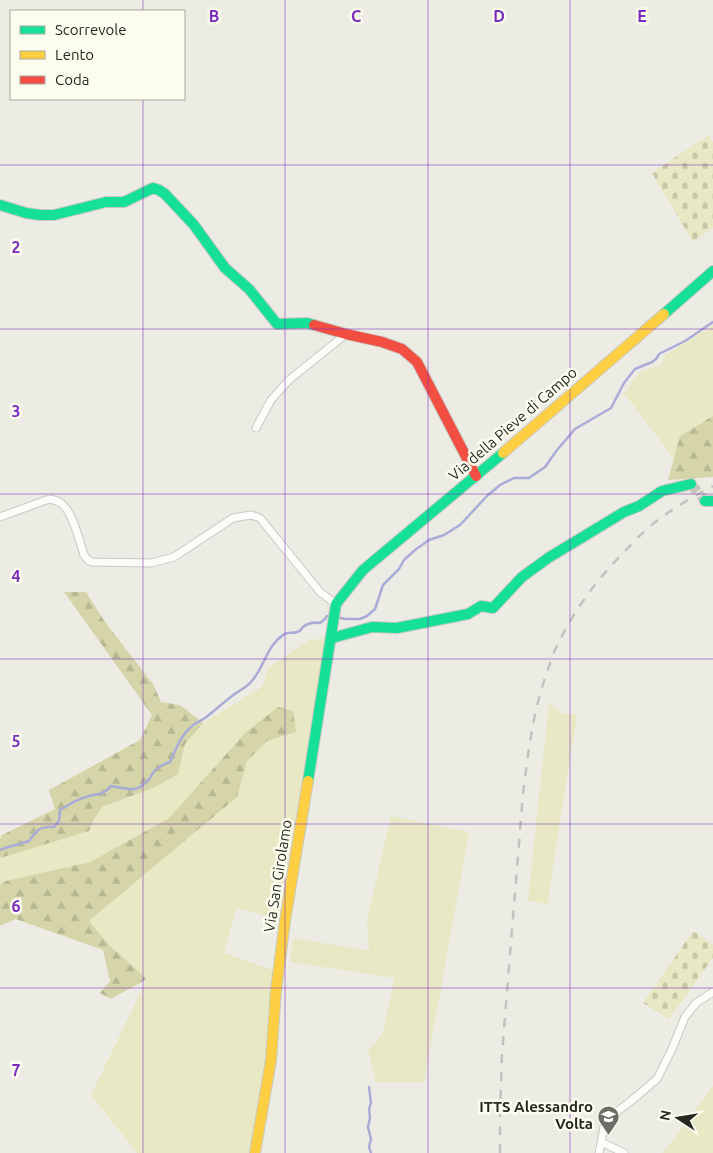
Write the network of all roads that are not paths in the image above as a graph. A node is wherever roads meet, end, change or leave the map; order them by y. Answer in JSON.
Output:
{"nodes":[{"id":1,"x":0,"y":205,"type":"edge"},
{"id":2,"x":713,"y":271,"type":"edge"},
{"id":3,"x":346,"y":334,"type":"junction"},
{"id":4,"x":256,"y":428,"type":"dead end"},
{"id":5,"x":476,"y":476,"type":"junction"},
{"id":6,"x":691,"y":484,"type":"dead end"},
{"id":7,"x":0,"y":517,"type":"edge"},
{"id":8,"x":336,"y":604,"type":"junction"},
{"id":9,"x":332,"y":634,"type":"junction"},
{"id":10,"x":713,"y":992,"type":"edge"},
{"id":11,"x":601,"y":1142,"type":"junction"},
{"id":12,"x":255,"y":1153,"type":"edge"},
{"id":13,"x":599,"y":1153,"type":"edge"},
{"id":14,"x":624,"y":1153,"type":"edge"}],
"edges":[{"from":1,"to":3,"type":"street"},
{"from":2,"to":5,"type":"street","name":"Via della Pieve di Campo"},
{"from":3,"to":4,"type":"street"},
{"from":3,"to":5,"type":"street"},
{"from":5,"to":8,"type":"street","name":"Via della Pieve di Campo"},
{"from":6,"to":9,"type":"street"},
{"from":7,"to":8,"type":"street"},
{"from":8,"to":9,"type":"street","name":"Via San Girolamo"},
{"from":9,"to":12,"type":"street","name":"Via San Girolamo"},
{"from":10,"to":11,"type":"street"},
{"from":11,"to":13,"type":"street"},
{"from":11,"to":14,"type":"street"}]}
